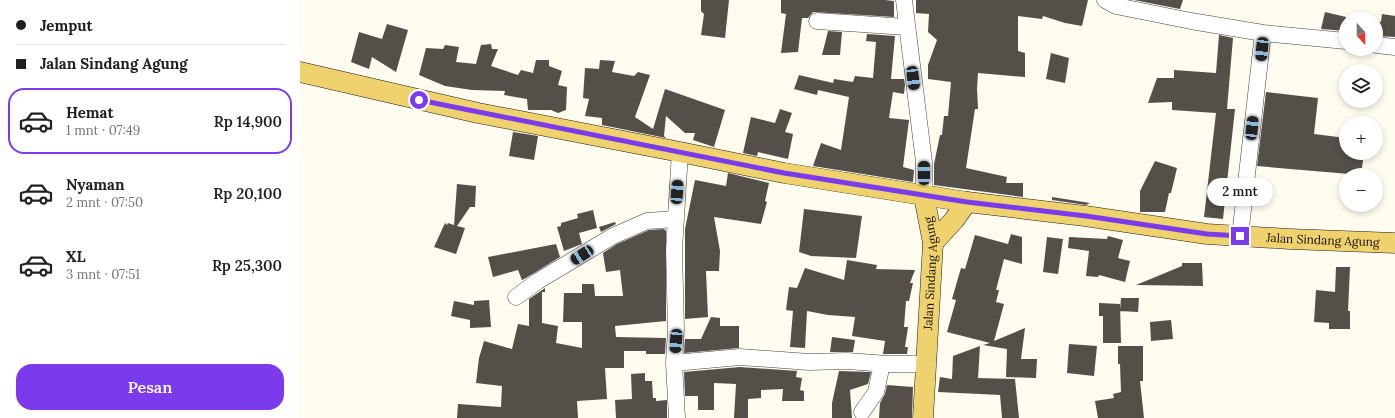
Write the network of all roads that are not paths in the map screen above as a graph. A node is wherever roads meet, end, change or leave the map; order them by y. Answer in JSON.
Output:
{"nodes":[{"id":1,"x":904,"y":0,"type":"edge"},
{"id":2,"x":1105,"y":0,"type":"edge"},
{"id":3,"x":817,"y":21,"type":"dead end"},
{"id":4,"x":907,"y":26,"type":"junction"},
{"id":5,"x":1263,"y":33,"type":"junction"},
{"id":6,"x":1339,"y":40,"type":"edge"},
{"id":7,"x":1383,"y":46,"type":"edge"},
{"id":8,"x":1395,"y":47,"type":"edge"},
{"id":9,"x":300,"y":72,"type":"edge"},
{"id":10,"x":680,"y":152,"type":"junction"},
{"id":11,"x":924,"y":196,"type":"junction"},
{"id":12,"x":967,"y":202,"type":"junction"},
{"id":13,"x":675,"y":219,"type":"junction"},
{"id":14,"x":1240,"y":236,"type":"junction"},
{"id":15,"x":933,"y":243,"type":"junction"},
{"id":16,"x":1395,"y":243,"type":"edge"},
{"id":17,"x":516,"y":297,"type":"dead end"},
{"id":18,"x":674,"y":363,"type":"junction"},
{"id":19,"x":882,"y":364,"type":"junction"},
{"id":20,"x":926,"y":364,"type":"junction"},
{"id":21,"x":862,"y":412,"type":"dead end"},
{"id":22,"x":677,"y":418,"type":"edge"},
{"id":23,"x":923,"y":418,"type":"edge"}],
"edges":[{"from":1,"to":4,"type":"street"},
{"from":2,"to":5,"type":"street"},
{"from":3,"to":4,"type":"street"},
{"from":4,"to":11,"type":"street"},
{"from":5,"to":6,"type":"street"},
{"from":5,"to":14,"type":"street"},
{"from":7,"to":8,"type":"street"},
{"from":9,"to":10,"type":"main road"},
{"from":10,"to":11,"type":"main road"},
{"from":10,"to":13,"type":"street"},
{"from":11,"to":12,"type":"main road","name":"Jalan Sindang Agung"},
{"from":11,"to":15,"type":"main road","name":"Jalan Sindang Agung"},
{"from":12,"to":14,"type":"main road","name":"Jalan Sindang Agung"},
{"from":12,"to":15,"type":"main road"},
{"from":13,"to":17,"type":"street"},
{"from":13,"to":18,"type":"street"},
{"from":14,"to":16,"type":"main road","name":"Jalan Sindang Agung"},
{"from":15,"to":20,"type":"main road","name":"Jalan Sindang Agung"},
{"from":18,"to":19,"type":"street"},
{"from":18,"to":22,"type":"street"},
{"from":19,"to":20,"type":"street"},
{"from":19,"to":21,"type":"street"},
{"from":20,"to":23,"type":"main road","name":"Jalan Sindang Agung"}]}
